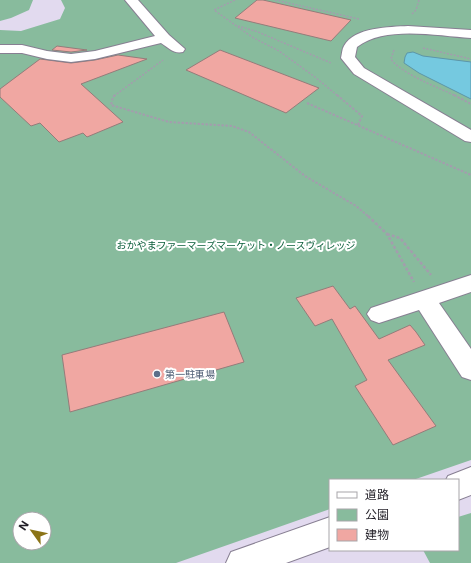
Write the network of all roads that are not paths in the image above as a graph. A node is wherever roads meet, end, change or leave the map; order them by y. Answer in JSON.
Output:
{"nodes":[{"id":1,"x":126,"y":2,"type":"edge"},
{"id":2,"x":470,"y":36,"type":"edge"},
{"id":3,"x":164,"y":38,"type":"junction"},
{"id":4,"x":0,"y":49,"type":"edge"},
{"id":5,"x":178,"y":49,"type":"road end"},
{"id":6,"x":471,"y":137,"type":"edge"},
{"id":7,"x":471,"y":283,"type":"edge"},
{"id":8,"x":435,"y":296,"type":"junction"},
{"id":9,"x":379,"y":314,"type":"dead end"},
{"id":10,"x":471,"y":369,"type":"edge"},
{"id":11,"x":471,"y":481,"type":"edge"},
{"id":12,"x":459,"y":486,"type":"edge"},
{"id":13,"x":329,"y":532,"type":"edge"},
{"id":14,"x":242,"y":563,"type":"edge"}],
"edges":[{"from":1,"to":3,"type":"street"},
{"from":2,"to":6,"type":"street"},
{"from":3,"to":4,"type":"street"},
{"from":3,"to":5,"type":"street"},
{"from":7,"to":8,"type":"street"},
{"from":8,"to":9,"type":"street"},
{"from":8,"to":10,"type":"street"},
{"from":11,"to":12,"type":"street"},
{"from":13,"to":14,"type":"street"}]}
